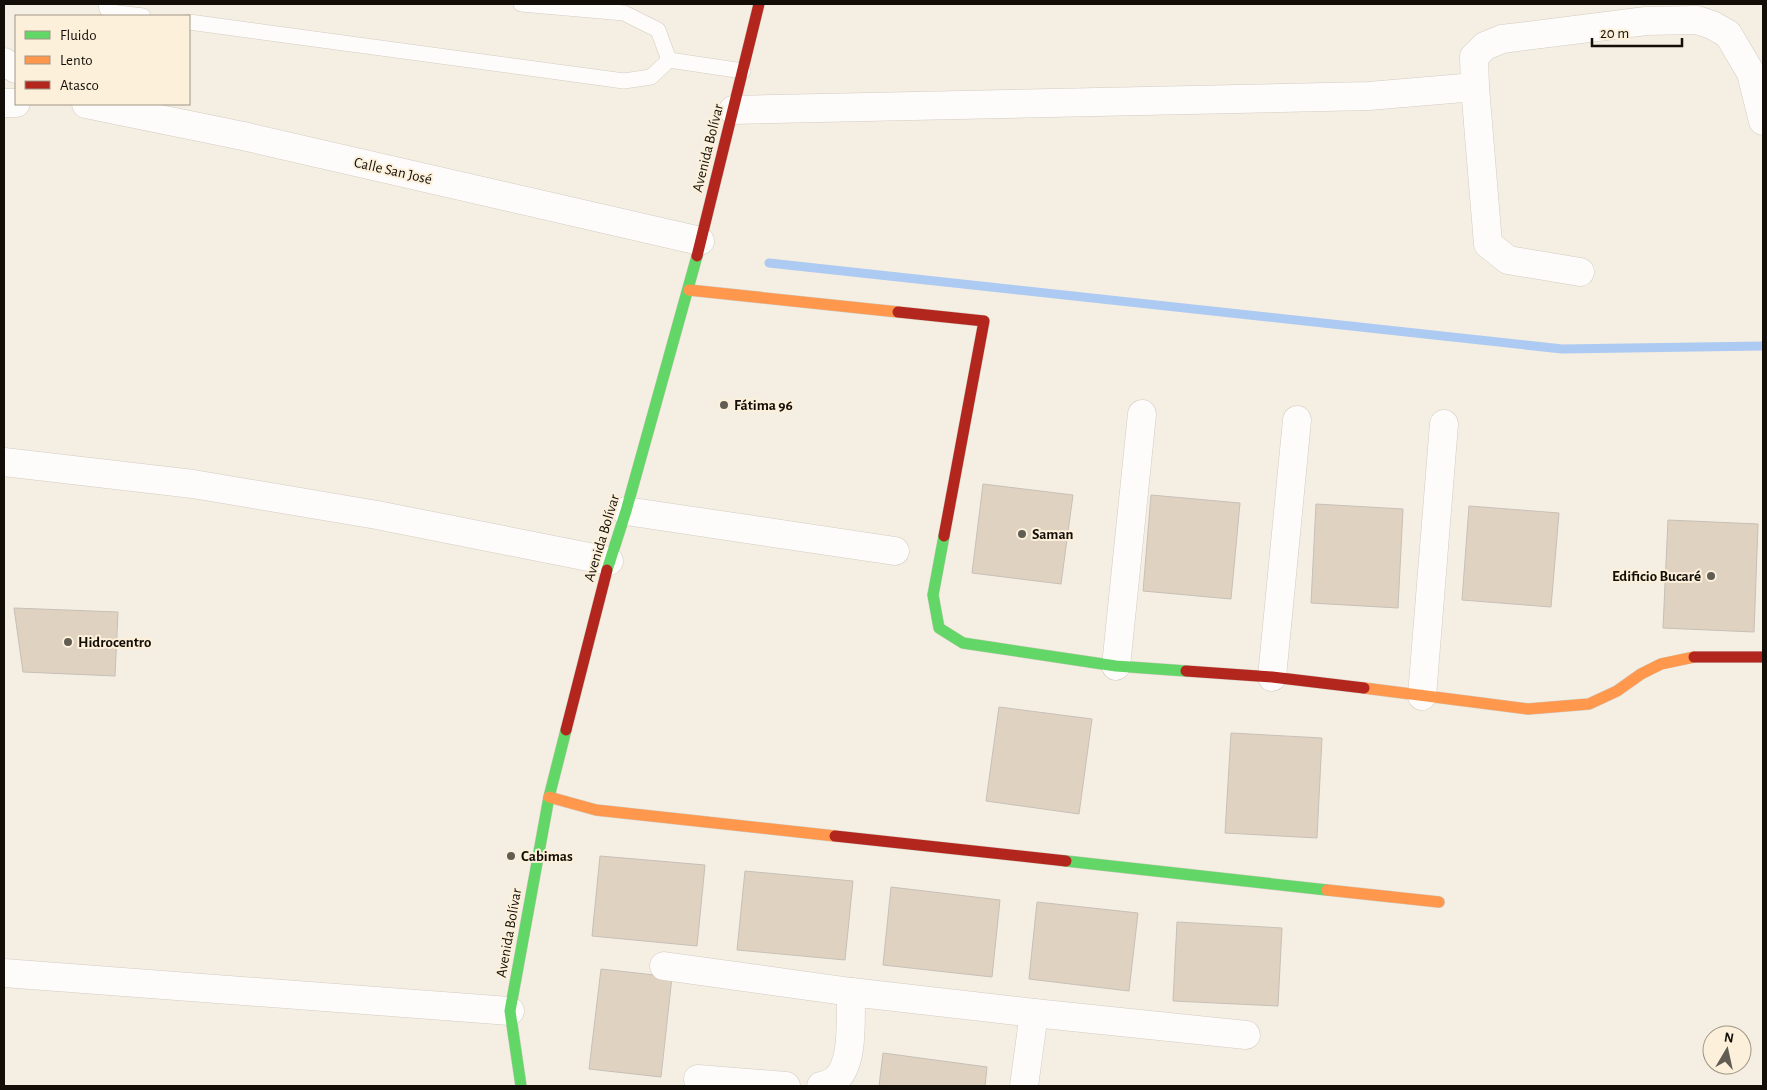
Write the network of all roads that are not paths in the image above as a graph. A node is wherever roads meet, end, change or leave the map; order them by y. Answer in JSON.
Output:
{"nodes":[{"id":1,"x":106,"y":4,"type":"edge"},
{"id":2,"x":521,"y":4,"type":"edge"},
{"id":3,"x":759,"y":4,"type":"edge"},
{"id":4,"x":135,"y":15,"type":"edge"},
{"id":5,"x":190,"y":22,"type":"edge"},
{"id":6,"x":668,"y":60,"type":"junction"},
{"id":7,"x":4,"y":62,"type":"edge"},
{"id":8,"x":15,"y":68,"type":"edge"},
{"id":9,"x":743,"y":71,"type":"junction"},
{"id":10,"x":1474,"y":87,"type":"junction"},
{"id":11,"x":91,"y":105,"type":"edge"},
{"id":12,"x":733,"y":110,"type":"junction"},
{"id":13,"x":1763,"y":121,"type":"edge"},
{"id":14,"x":700,"y":240,"type":"junction"},
{"id":15,"x":1580,"y":272,"type":"dead end"},
{"id":16,"x":689,"y":290,"type":"junction"},
{"id":17,"x":1142,"y":414,"type":"dead end"},
{"id":18,"x":1297,"y":420,"type":"dead end"},
{"id":19,"x":1444,"y":424,"type":"dead end"},
{"id":20,"x":4,"y":462,"type":"edge"},
{"id":21,"x":626,"y":511,"type":"junction"},
{"id":22,"x":895,"y":551,"type":"dead end"},
{"id":23,"x":609,"y":561,"type":"junction"},
{"id":24,"x":1763,"y":657,"type":"edge"},
{"id":25,"x":1116,"y":666,"type":"junction"},
{"id":26,"x":1272,"y":677,"type":"junction"},
{"id":27,"x":1422,"y":696,"type":"junction"},
{"id":28,"x":549,"y":797,"type":"junction"},
{"id":29,"x":1439,"y":902,"type":"dead end"},
{"id":30,"x":664,"y":966,"type":"dead end"},
{"id":31,"x":4,"y":973,"type":"edge"},
{"id":32,"x":851,"y":992,"type":"junction"},
{"id":33,"x":510,"y":1011,"type":"junction"},
{"id":34,"x":1034,"y":1013,"type":"junction"},
{"id":35,"x":1246,"y":1035,"type":"dead end"},
{"id":36,"x":698,"y":1079,"type":"dead end"},
{"id":37,"x":520,"y":1086,"type":"edge"},
{"id":38,"x":786,"y":1086,"type":"edge"},
{"id":39,"x":821,"y":1086,"type":"edge"},
{"id":40,"x":1024,"y":1086,"type":"edge"}],
"edges":[{"from":1,"to":4,"type":"lane"},
{"from":2,"to":6,"type":"lane"},
{"from":3,"to":9,"type":"street","name":"Avenida Bolívar"},
{"from":5,"to":6,"type":"lane"},
{"from":6,"to":9,"type":"lane"},
{"from":7,"to":8,"type":"street"},
{"from":9,"to":12,"type":"street","name":"Avenida Bolívar"},
{"from":10,"to":12,"type":"street"},
{"from":10,"to":13,"type":"street"},
{"from":10,"to":15,"type":"street"},
{"from":11,"to":14,"type":"street","name":"Calle San José"},
{"from":12,"to":14,"type":"street","name":"Avenida Bolívar"},
{"from":14,"to":16,"type":"street","name":"Avenida Bolívar"},
{"from":16,"to":21,"type":"street","name":"Avenida Bolívar"},
{"from":16,"to":25,"type":"street"},
{"from":17,"to":25,"type":"street"},
{"from":18,"to":26,"type":"street"},
{"from":19,"to":27,"type":"street"},
{"from":20,"to":23,"type":"street"},
{"from":21,"to":22,"type":"street"},
{"from":21,"to":23,"type":"street","name":"Avenida Bolívar"},
{"from":23,"to":28,"type":"street","name":"Avenida Bolívar"},
{"from":24,"to":27,"type":"street"},
{"from":25,"to":26,"type":"street"},
{"from":26,"to":27,"type":"street"},
{"from":28,"to":29,"type":"street"},
{"from":28,"to":33,"type":"street","name":"Avenida Bolívar"},
{"from":30,"to":32,"type":"street"},
{"from":31,"to":33,"type":"street"},
{"from":32,"to":34,"type":"street"},
{"from":32,"to":39,"type":"street"},
{"from":33,"to":37,"type":"street","name":"Avenida Bolívar"},
{"from":34,"to":35,"type":"street"},
{"from":34,"to":40,"type":"street"},
{"from":36,"to":38,"type":"street"}]}
